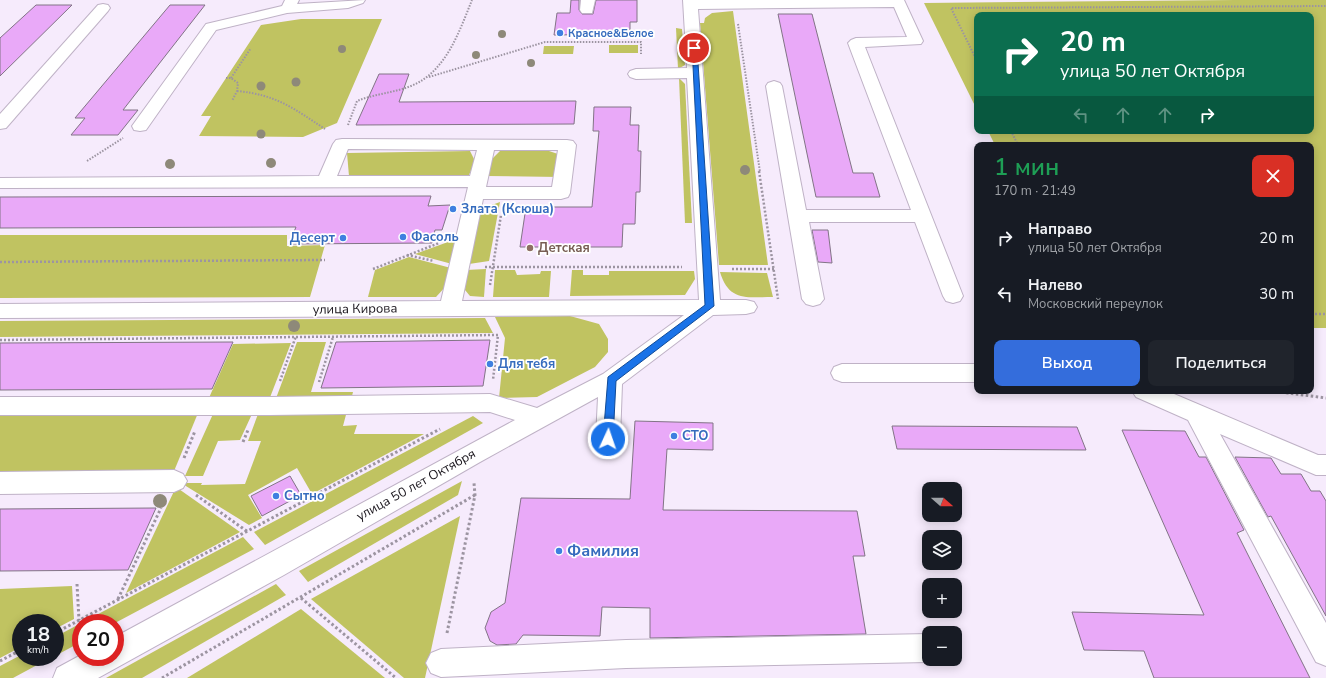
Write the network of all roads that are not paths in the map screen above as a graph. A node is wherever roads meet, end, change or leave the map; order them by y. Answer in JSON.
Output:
{"nodes":[{"id":1,"x":358,"y":0,"type":"edge"},
{"id":2,"x":834,"y":1,"type":"edge"},
{"id":3,"x":690,"y":2,"type":"edge"},
{"id":4,"x":290,"y":5,"type":"edge"},
{"id":5,"x":103,"y":8,"type":"dead end"},
{"id":6,"x":696,"y":73,"type":"junction"},
{"id":7,"x":636,"y":74,"type":"dead end"},
{"id":8,"x":774,"y":86,"type":"dead end"},
{"id":9,"x":0,"y":124,"type":"edge"},
{"id":10,"x":140,"y":126,"type":"road end"},
{"id":11,"x":487,"y":144,"type":"junction"},
{"id":12,"x":326,"y":181,"type":"junction"},
{"id":13,"x":0,"y":183,"type":"edge"},
{"id":14,"x":477,"y":187,"type":"junction"},
{"id":15,"x":798,"y":216,"type":"junction"},
{"id":16,"x":922,"y":216,"type":"junction"},
{"id":17,"x":953,"y":296,"type":"dead end"},
{"id":18,"x":813,"y":299,"type":"dead end"},
{"id":19,"x":710,"y":306,"type":"junction"},
{"id":20,"x":746,"y":307,"type":"dead end"},
{"id":21,"x":450,"y":308,"type":"junction"},
{"id":22,"x":0,"y":311,"type":"edge"},
{"id":23,"x":842,"y":373,"type":"dead end"},
{"id":24,"x":974,"y":373,"type":"edge"},
{"id":25,"x":611,"y":380,"type":"junction"},
{"id":26,"x":1151,"y":394,"type":"edge"},
{"id":27,"x":0,"y":406,"type":"edge"},
{"id":28,"x":1197,"y":414,"type":"junction"},
{"id":29,"x":538,"y":418,"type":"junction"},
{"id":30,"x":608,"y":439,"type":"dead end"},
{"id":31,"x":1323,"y":470,"type":"edge"},
{"id":32,"x":174,"y":481,"type":"road end"},
{"id":33,"x":0,"y":483,"type":"edge"},
{"id":34,"x":124,"y":648,"type":"edge"},
{"id":35,"x":922,"y":648,"type":"edge"},
{"id":36,"x":1326,"y":652,"type":"edge"},
{"id":37,"x":441,"y":663,"type":"road end"},
{"id":38,"x":90,"y":666,"type":"edge"},
{"id":39,"x":68,"y":678,"type":"edge"}],
"edges":[{"from":1,"to":4,"type":"street"},
{"from":2,"to":3,"type":"street"},
{"from":2,"to":16,"type":"street"},
{"from":3,"to":6,"type":"street"},
{"from":4,"to":10,"type":"street"},
{"from":5,"to":9,"type":"street"},
{"from":6,"to":7,"type":"street"},
{"from":6,"to":19,"type":"street"},
{"from":8,"to":15,"type":"street"},
{"from":11,"to":12,"type":"street"},
{"from":11,"to":14,"type":"street"},
{"from":11,"to":14,"type":"street"},
{"from":12,"to":13,"type":"street"},
{"from":12,"to":14,"type":"street"},
{"from":14,"to":21,"type":"street"},
{"from":15,"to":16,"type":"street"},
{"from":15,"to":18,"type":"street"},
{"from":16,"to":17,"type":"street"},
{"from":19,"to":20,"type":"street","name":"улица Кирова"},
{"from":19,"to":21,"type":"street","name":"улица Кирова"},
{"from":19,"to":25,"type":"street","name":"улица 50 лет Октября"},
{"from":21,"to":22,"type":"street","name":"улица Кирова"},
{"from":23,"to":24,"type":"street"},
{"from":25,"to":29,"type":"street","name":"улица 50 лет Октября"},
{"from":25,"to":30,"type":"street"},
{"from":26,"to":28,"type":"street"},
{"from":27,"to":29,"type":"street"},
{"from":28,"to":31,"type":"street"},
{"from":28,"to":36,"type":"street"},
{"from":29,"to":34,"type":"street","name":"улица 50 лет Октября"},
{"from":32,"to":33,"type":"street"},
{"from":35,"to":37,"type":"street"},
{"from":38,"to":39,"type":"street"}]}
